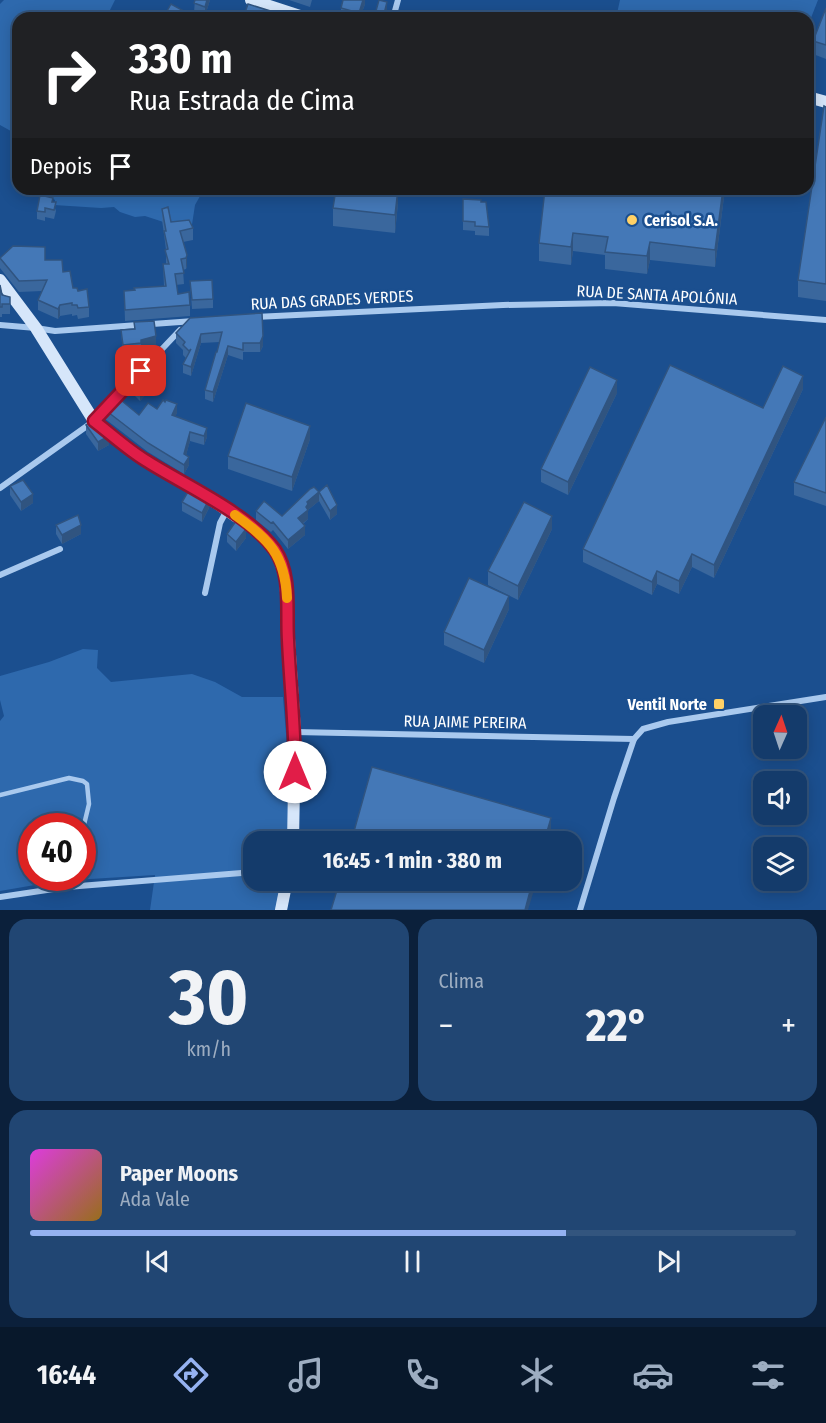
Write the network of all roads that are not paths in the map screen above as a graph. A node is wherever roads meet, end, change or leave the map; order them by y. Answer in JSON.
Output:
{"nodes":[{"id":1,"x":251,"y":0,"type":"edge"},
{"id":2,"x":288,"y":12,"type":"edge"},
{"id":3,"x":0,"y":280,"type":"edge"},
{"id":4,"x":450,"y":307,"type":"joint"},
{"id":5,"x":248,"y":318,"type":"edge"},
{"id":6,"x":826,"y":320,"type":"edge"},
{"id":7,"x":189,"y":321,"type":"junction"},
{"id":8,"x":201,"y":321,"type":"edge"},
{"id":9,"x":0,"y":325,"type":"edge"},
{"id":10,"x":36,"y":328,"type":"junction"},
{"id":11,"x":94,"y":421,"type":"junction"},
{"id":12,"x":0,"y":488,"type":"edge"},
{"id":13,"x":227,"y":510,"type":"junction"},
{"id":14,"x":60,"y":549,"type":"dead end"},
{"id":15,"x":0,"y":575,"type":"edge"},
{"id":16,"x":205,"y":593,"type":"dead end"},
{"id":17,"x":826,"y":697,"type":"edge"},
{"id":18,"x":295,"y":732,"type":"junction"},
{"id":19,"x":634,"y":739,"type":"junction"},
{"id":20,"x":0,"y":795,"type":"edge"},
{"id":21,"x":87,"y":813,"type":"edge"},
{"id":22,"x":293,"y":831,"type":"edge"},
{"id":23,"x":243,"y":873,"type":"edge"},
{"id":24,"x":96,"y":884,"type":"edge"},
{"id":25,"x":37,"y":891,"type":"edge"},
{"id":26,"x":285,"y":891,"type":"edge"},
{"id":27,"x":0,"y":897,"type":"edge"},
{"id":28,"x":281,"y":910,"type":"edge"},
{"id":29,"x":580,"y":910,"type":"edge"}],
"edges":[{"from":1,"to":2,"type":"street"},
{"from":3,"to":10,"type":"street"},
{"from":4,"to":5,"type":"street","name":"RUA DAS GRADES VERDES"},
{"from":4,"to":6,"type":"street","name":"RUA DE SANTA APOLÓNIA"},
{"from":7,"to":8,"type":"street"},
{"from":7,"to":10,"type":"street"},
{"from":7,"to":11,"type":"street"},
{"from":9,"to":10,"type":"street"},
{"from":10,"to":11,"type":"street"},
{"from":11,"to":12,"type":"street"},
{"from":11,"to":13,"type":"street"},
{"from":13,"to":16,"type":"street"},
{"from":13,"to":18,"type":"street"},
{"from":14,"to":15,"type":"street"},
{"from":17,"to":19,"type":"street"},
{"from":18,"to":19,"type":"street","name":"RUA JAIME PEREIRA"},
{"from":18,"to":22,"type":"street"},
{"from":19,"to":29,"type":"street"},
{"from":20,"to":21,"type":"lane"},
{"from":23,"to":24,"type":"street"},
{"from":25,"to":27,"type":"street"},
{"from":26,"to":28,"type":"street"}]}
